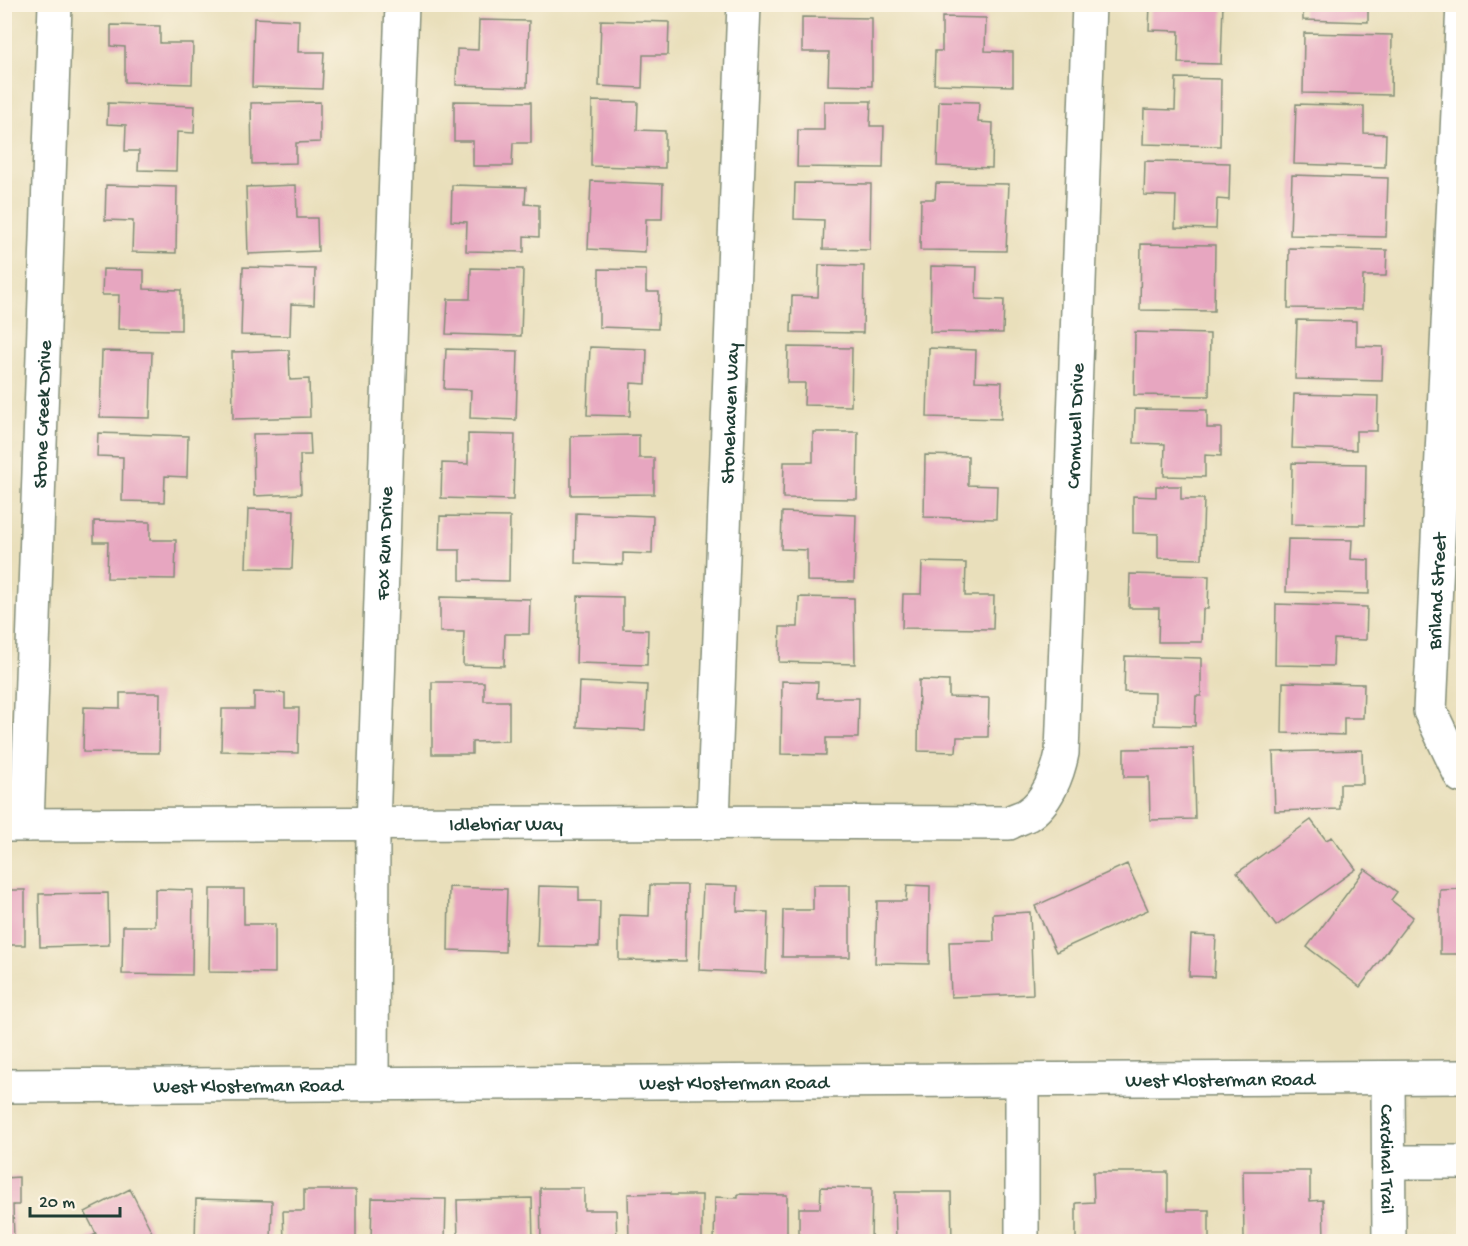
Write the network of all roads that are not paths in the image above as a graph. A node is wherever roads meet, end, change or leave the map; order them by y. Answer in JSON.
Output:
{"nodes":[{"id":1,"x":56,"y":4,"type":"edge"},
{"id":2,"x":402,"y":4,"type":"edge"},
{"id":3,"x":744,"y":4,"type":"edge"},
{"id":4,"x":1089,"y":4,"type":"edge"},
{"id":5,"x":1463,"y":4,"type":"edge"},
{"id":6,"x":1461,"y":776,"type":"dead end"},
{"id":7,"x":713,"y":821,"type":"junction"},
{"id":8,"x":1009,"y":823,"type":"joint"},
{"id":9,"x":16,"y":825,"type":"edge"},
{"id":10,"x":373,"y":825,"type":"junction"},
{"id":11,"x":1464,"y":1077,"type":"edge"},
{"id":12,"x":1388,"y":1078,"type":"junction"},
{"id":13,"x":1022,"y":1081,"type":"junction"},
{"id":14,"x":372,"y":1083,"type":"junction"},
{"id":15,"x":4,"y":1086,"type":"edge"},
{"id":16,"x":1389,"y":1162,"type":"junction"},
{"id":17,"x":1464,"y":1162,"type":"edge"},
{"id":18,"x":1022,"y":1242,"type":"edge"},
{"id":19,"x":1389,"y":1242,"type":"edge"}],
"edges":[{"from":1,"to":9,"type":"street","name":"Stone Creek Drive"},
{"from":2,"to":10,"type":"street","name":"Fox Run Drive"},
{"from":3,"to":7,"type":"street","name":"Stonehaven Way"},
{"from":4,"to":8,"type":"street","name":"Cromwell Drive"},
{"from":5,"to":6,"type":"street","name":"Briland Street"},
{"from":7,"to":8,"type":"street","name":"Idlebriar Way"},
{"from":7,"to":10,"type":"street","name":"Idlebriar Way"},
{"from":9,"to":10,"type":"street","name":"Idlebriar Way"},
{"from":10,"to":14,"type":"street","name":"Fox Run Drive"},
{"from":11,"to":12,"type":"street","name":"West Klosterman Road"},
{"from":12,"to":13,"type":"street","name":"West Klosterman Road"},
{"from":12,"to":16,"type":"street","name":"Cardinal Trail"},
{"from":13,"to":14,"type":"street","name":"West Klosterman Road"},
{"from":13,"to":18,"type":"street"},
{"from":14,"to":15,"type":"street","name":"West Klosterman Road"},
{"from":16,"to":17,"type":"street"},
{"from":16,"to":19,"type":"street","name":"Cardinal Trail"}]}
